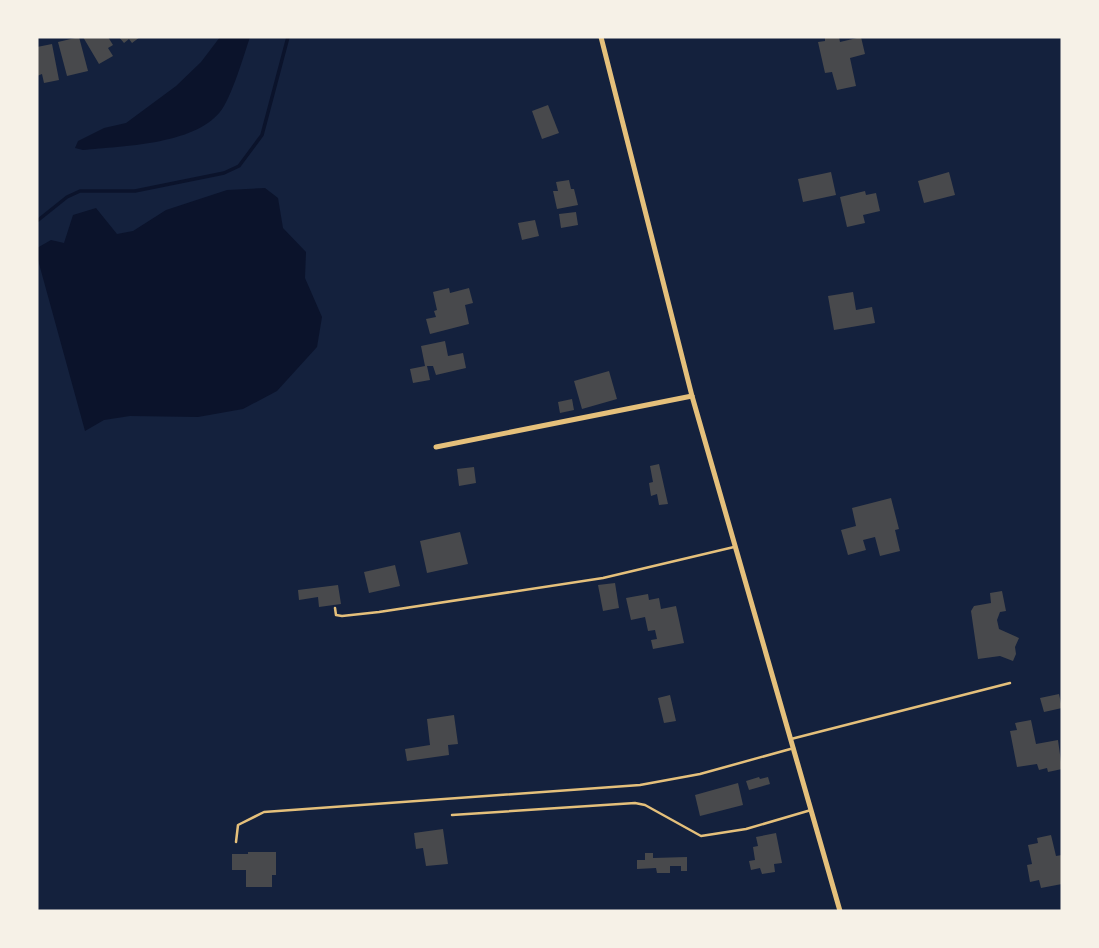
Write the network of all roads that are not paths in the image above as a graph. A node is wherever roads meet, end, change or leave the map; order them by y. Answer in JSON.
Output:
{"nodes":[{"id":1,"x":601,"y":37,"type":"edge"},
{"id":2,"x":692,"y":396,"type":"junction"},
{"id":3,"x":436,"y":447,"type":"dead end"},
{"id":4,"x":737,"y":547,"type":"junction"},
{"id":5,"x":335,"y":608,"type":"dead end"},
{"id":6,"x":1010,"y":683,"type":"dead end"},
{"id":7,"x":791,"y":739,"type":"junction"},
{"id":8,"x":794,"y":748,"type":"junction"},
{"id":9,"x":811,"y":810,"type":"junction"},
{"id":10,"x":452,"y":815,"type":"dead end"},
{"id":11,"x":236,"y":842,"type":"dead end"},
{"id":12,"x":840,"y":911,"type":"edge"}],
"edges":[{"from":1,"to":2,"type":"street"},
{"from":2,"to":3,"type":"street"},
{"from":2,"to":4,"type":"street"},
{"from":4,"to":5,"type":"lane"},
{"from":4,"to":7,"type":"street"},
{"from":6,"to":7,"type":"lane"},
{"from":7,"to":8,"type":"street"},
{"from":8,"to":9,"type":"street"},
{"from":8,"to":11,"type":"lane"},
{"from":9,"to":10,"type":"lane"},
{"from":9,"to":12,"type":"street"}]}
